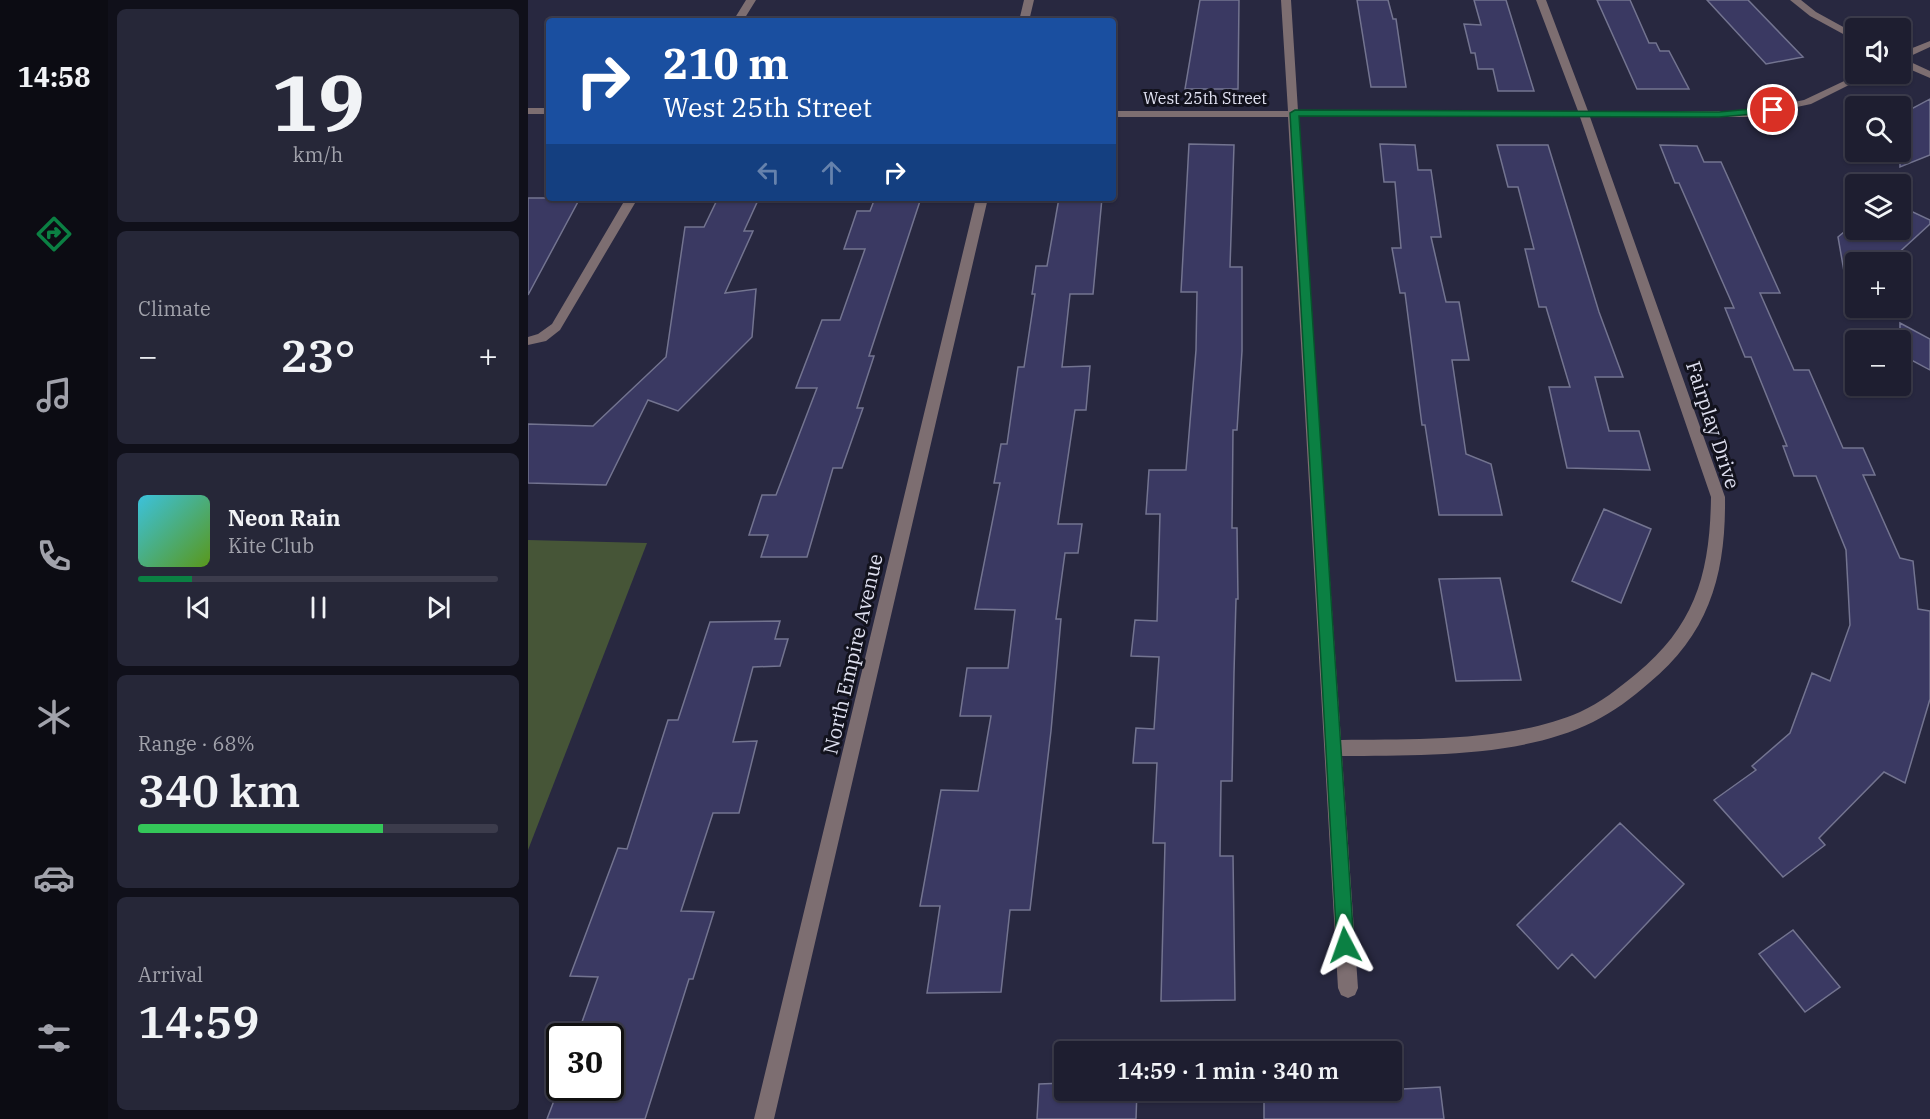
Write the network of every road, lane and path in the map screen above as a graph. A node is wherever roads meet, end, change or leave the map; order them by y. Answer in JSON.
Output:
{"nodes":[{"id":1,"x":751,"y":0,"type":"edge"},
{"id":2,"x":1029,"y":0,"type":"edge"},
{"id":3,"x":1286,"y":0,"type":"edge"},
{"id":4,"x":1542,"y":0,"type":"edge"},
{"id":5,"x":1794,"y":0,"type":"edge"},
{"id":6,"x":740,"y":18,"type":"edge"},
{"id":7,"x":1025,"y":18,"type":"edge"},
{"id":8,"x":1845,"y":32,"type":"edge"},
{"id":9,"x":1930,"y":44,"type":"edge"},
{"id":10,"x":1911,"y":54,"type":"edge"},
{"id":11,"x":1911,"y":65,"type":"edge"},
{"id":12,"x":1930,"y":75,"type":"edge"},
{"id":13,"x":1845,"y":84,"type":"edge"},
{"id":14,"x":528,"y":111,"type":"edge"},
{"id":15,"x":546,"y":111,"type":"edge"},
{"id":16,"x":1295,"y":113,"type":"junction"},
{"id":17,"x":1116,"y":114,"type":"edge"},
{"id":18,"x":1584,"y":114,"type":"junction"},
{"id":19,"x":630,"y":201,"type":"edge"},
{"id":20,"x":981,"y":201,"type":"edge"},
{"id":21,"x":528,"y":341,"type":"edge"},
{"id":22,"x":1333,"y":748,"type":"junction"},
{"id":23,"x":1348,"y":988,"type":"dead end"},
{"id":24,"x":764,"y":1119,"type":"edge"}],
"edges":[{"from":1,"to":6,"type":"street"},
{"from":2,"to":7,"type":"street"},
{"from":3,"to":16,"type":"street"},
{"from":4,"to":18,"type":"street","name":"Fairplay Drive"},
{"from":5,"to":8,"type":"street"},
{"from":9,"to":10,"type":"street"},
{"from":11,"to":12,"type":"street"},
{"from":13,"to":18,"type":"street","name":"West 25th Street"},
{"from":14,"to":15,"type":"street"},
{"from":16,"to":17,"type":"street","name":"West 25th Street"},
{"from":16,"to":18,"type":"street","name":"West 25th Street"},
{"from":16,"to":22,"type":"street"},
{"from":18,"to":22,"type":"street","name":"Fairplay Drive"},
{"from":19,"to":21,"type":"street"},
{"from":20,"to":24,"type":"street","name":"North Empire Avenue"},
{"from":22,"to":23,"type":"street"}]}
